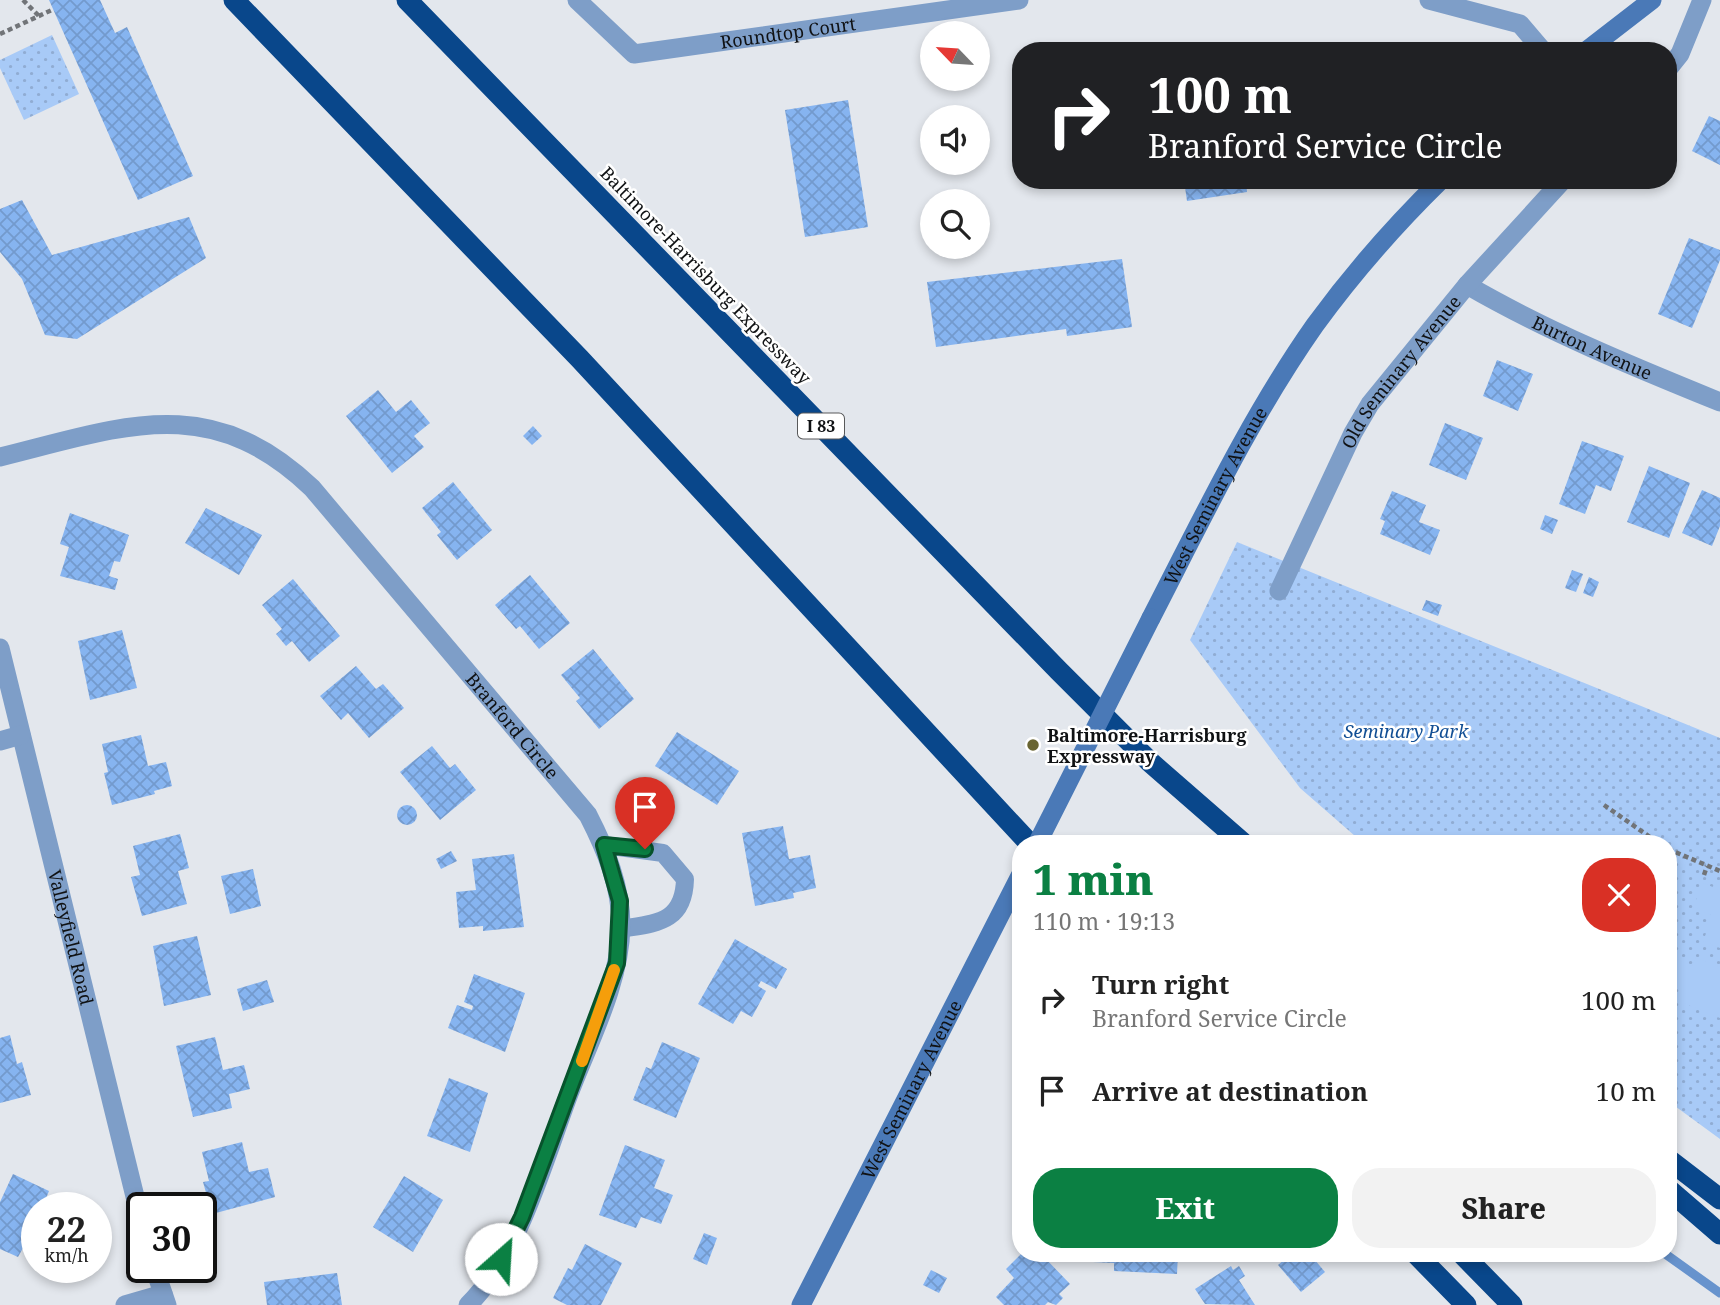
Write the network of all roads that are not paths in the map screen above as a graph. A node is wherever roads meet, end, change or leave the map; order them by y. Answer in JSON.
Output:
{"nodes":[{"id":1,"x":234,"y":0,"type":"edge"},
{"id":2,"x":407,"y":0,"type":"edge"},
{"id":3,"x":578,"y":0,"type":"edge"},
{"id":4,"x":1019,"y":0,"type":"edge"},
{"id":5,"x":1429,"y":0,"type":"edge"},
{"id":6,"x":1652,"y":0,"type":"edge"},
{"id":7,"x":1702,"y":0,"type":"edge"},
{"id":8,"x":1535,"y":42,"type":"edge"},
{"id":9,"x":1598,"y":42,"type":"edge"},
{"id":10,"x":1677,"y":58,"type":"edge"},
{"id":11,"x":1433,"y":189,"type":"edge"},
{"id":12,"x":1555,"y":189,"type":"edge"},
{"id":13,"x":1467,"y":285,"type":"junction"},
{"id":14,"x":1720,"y":402,"type":"edge"},
{"id":15,"x":0,"y":457,"type":"edge"},
{"id":16,"x":1279,"y":591,"type":"dead end"},
{"id":17,"x":0,"y":648,"type":"edge"},
{"id":18,"x":21,"y":735,"type":"junction"},
{"id":19,"x":0,"y":741,"type":"edge"},
{"id":20,"x":1022,"y":835,"type":"edge"},
{"id":21,"x":1042,"y":835,"type":"edge"},
{"id":22,"x":1234,"y":835,"type":"edge"},
{"id":23,"x":604,"y":845,"type":"junction"},
{"id":24,"x":1012,"y":892,"type":"edge"},
{"id":25,"x":621,"y":929,"type":"junction"},
{"id":26,"x":1677,"y":1166,"type":"edge"},
{"id":27,"x":134,"y":1192,"type":"edge"},
{"id":28,"x":1677,"y":1197,"type":"edge"},
{"id":29,"x":1720,"y":1199,"type":"edge"},
{"id":30,"x":1720,"y":1234,"type":"edge"},
{"id":31,"x":1424,"y":1262,"type":"edge"},
{"id":32,"x":1470,"y":1262,"type":"edge"},
{"id":33,"x":159,"y":1283,"type":"edge"},
{"id":34,"x":165,"y":1300,"type":"edge"},
{"id":35,"x":125,"y":1305,"type":"edge"},
{"id":36,"x":468,"y":1305,"type":"edge"},
{"id":37,"x":801,"y":1305,"type":"edge"},
{"id":38,"x":1466,"y":1305,"type":"edge"},
{"id":39,"x":1512,"y":1305,"type":"edge"}],
"edges":[{"from":1,"to":20,"type":"highway"},
{"from":2,"to":22,"type":"highway","name":"Baltimore-Harrisburg Expressway","number":"I 83"},
{"from":3,"to":4,"type":"street","name":"Roundtop Court"},
{"from":5,"to":8,"type":"street"},
{"from":6,"to":9,"type":"main road"},
{"from":7,"to":10,"type":"street"},
{"from":11,"to":21,"type":"main road","name":"West Seminary Avenue","bridge":true},
{"from":12,"to":13,"type":"street","name":"Old Seminary Avenue"},
{"from":13,"to":14,"type":"street","name":"Burton Avenue"},
{"from":13,"to":16,"type":"street","name":"Old Seminary Avenue"},
{"from":15,"to":23,"type":"street","name":"Branford Circle"},
{"from":17,"to":18,"type":"street","name":"Valleyfield Road"},
{"from":18,"to":19,"type":"street"},
{"from":18,"to":27,"type":"street","name":"Valleyfield Road"},
{"from":23,"to":25,"type":"street","name":"Branford Circle"},
{"from":23,"to":25,"type":"lane"},
{"from":24,"to":37,"type":"main road","name":"West Seminary Avenue"},
{"from":25,"to":36,"type":"street","name":"Branford Circle"},
{"from":26,"to":29,"type":"highway"},
{"from":28,"to":30,"type":"highway"},
{"from":31,"to":38,"type":"highway"},
{"from":32,"to":39,"type":"highway"},
{"from":33,"to":34,"type":"street"},
{"from":34,"to":35,"type":"street"}]}
